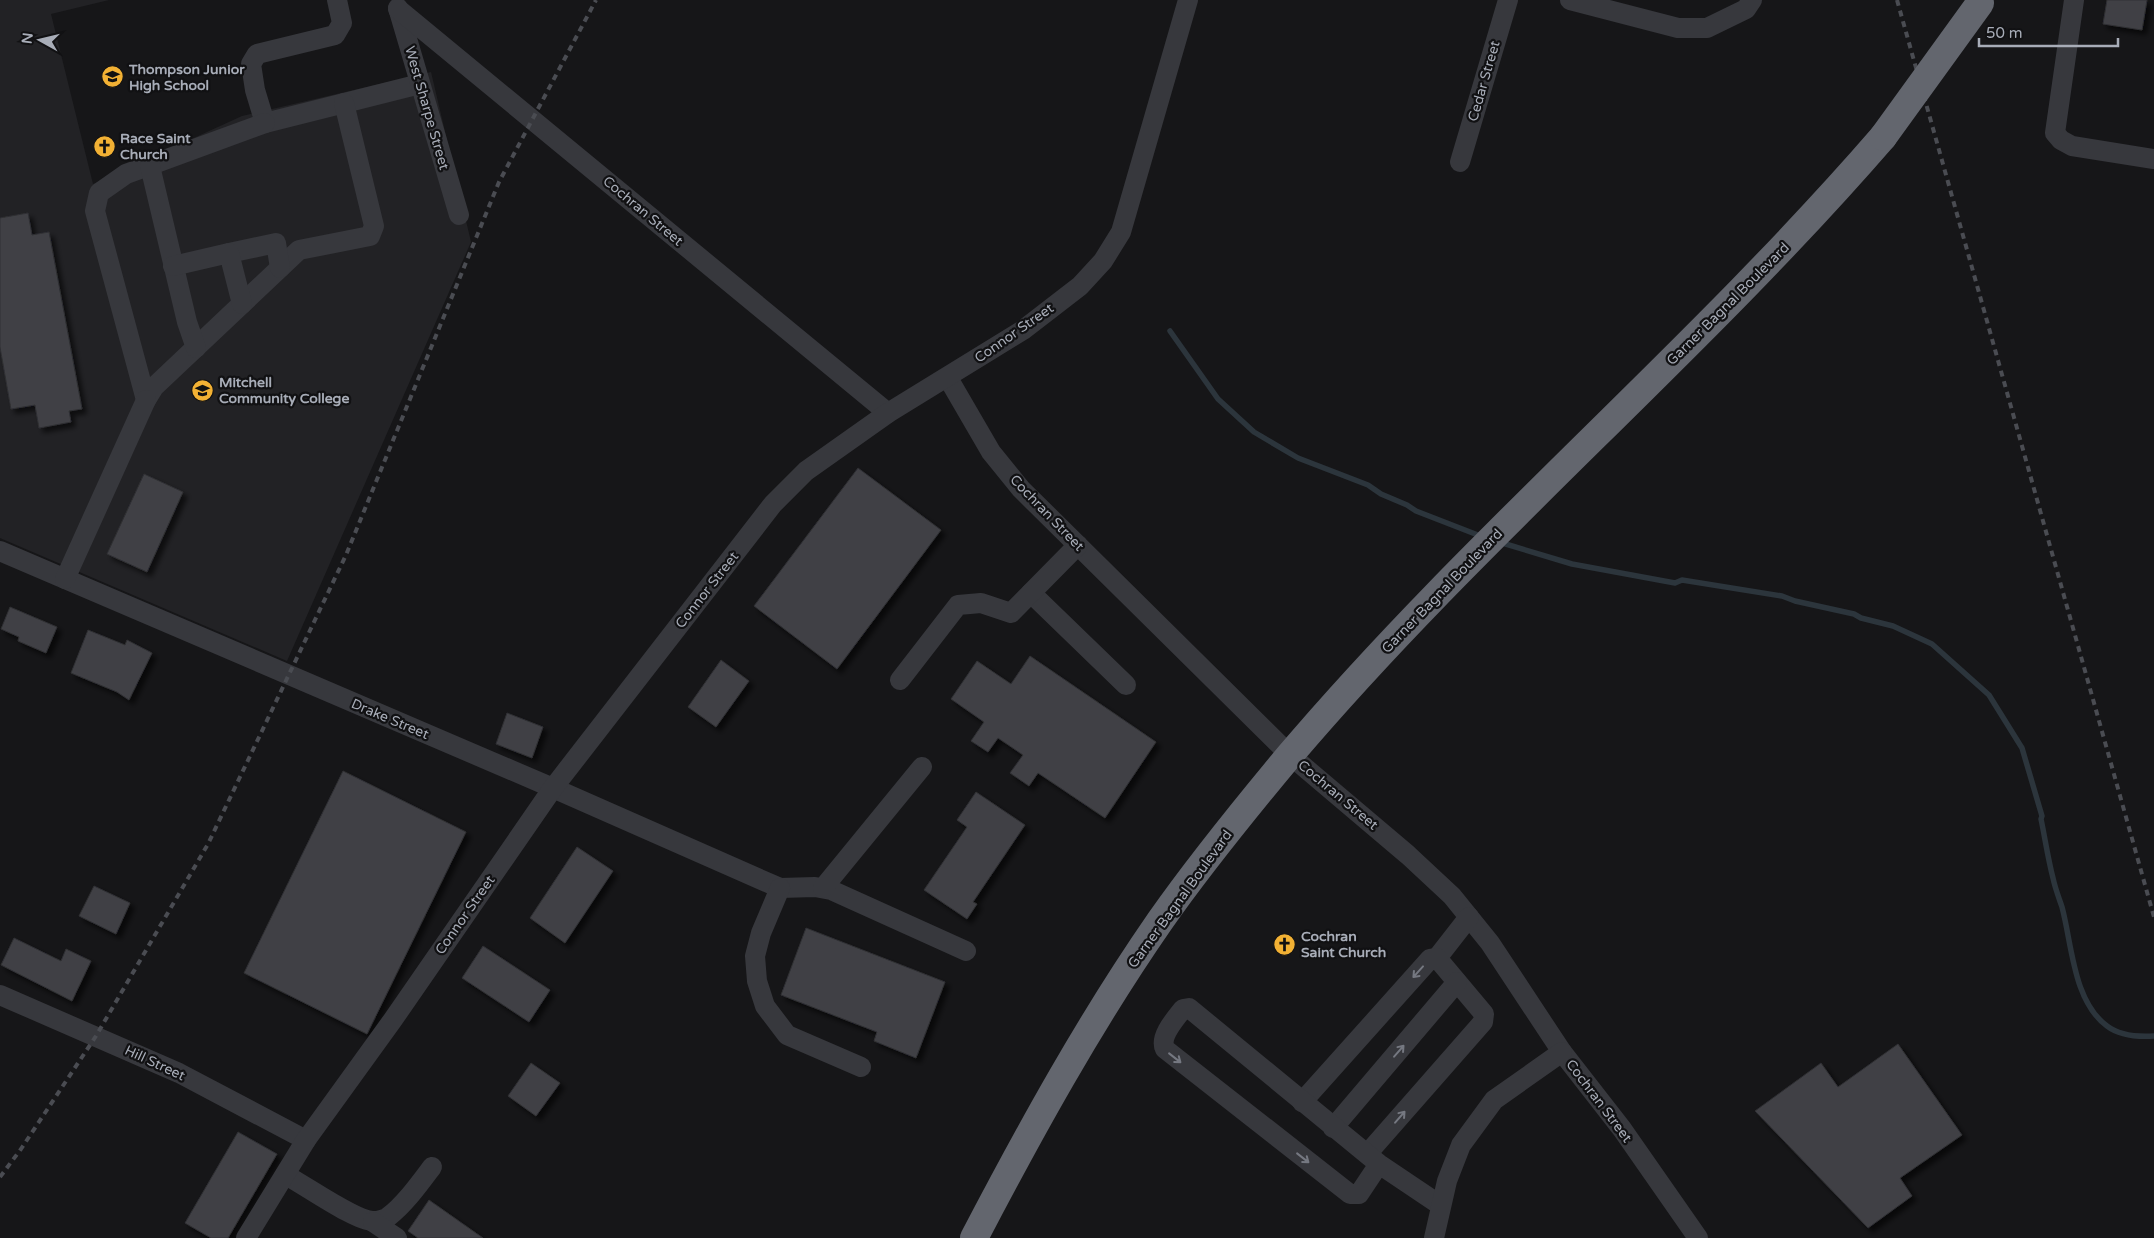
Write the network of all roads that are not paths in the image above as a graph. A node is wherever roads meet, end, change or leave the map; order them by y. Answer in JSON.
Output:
{"nodes":[{"id":1,"x":337,"y":0,"type":"edge"},
{"id":2,"x":1188,"y":0,"type":"edge"},
{"id":3,"x":1508,"y":0,"type":"edge"},
{"id":4,"x":1570,"y":0,"type":"edge"},
{"id":5,"x":1752,"y":0,"type":"edge"},
{"id":6,"x":2074,"y":0,"type":"edge"},
{"id":7,"x":1981,"y":2,"type":"edge"},
{"id":8,"x":397,"y":5,"type":"edge"},
{"id":9,"x":420,"y":84,"type":"junction"},
{"id":10,"x":344,"y":103,"type":"junction"},
{"id":11,"x":265,"y":122,"type":"junction"},
{"id":12,"x":2154,"y":159,"type":"edge"},
{"id":13,"x":1460,"y":162,"type":"dead end"},
{"id":14,"x":150,"y":166,"type":"junction"},
{"id":15,"x":458,"y":215,"type":"dead end"},
{"id":16,"x":229,"y":253,"type":"junction"},
{"id":17,"x":174,"y":266,"type":"junction"},
{"id":18,"x":280,"y":268,"type":"junction"},
{"id":19,"x":242,"y":304,"type":"junction"},
{"id":20,"x":196,"y":348,"type":"junction"},
{"id":21,"x":948,"y":378,"type":"junction"},
{"id":22,"x":146,"y":400,"type":"junction"},
{"id":23,"x":888,"y":414,"type":"junction"},
{"id":24,"x":1078,"y":545,"type":"junction"},
{"id":25,"x":0,"y":551,"type":"edge"},
{"id":26,"x":65,"y":579,"type":"junction"},
{"id":27,"x":1031,"y":593,"type":"junction"},
{"id":28,"x":900,"y":680,"type":"dead end"},
{"id":29,"x":1126,"y":685,"type":"dead end"},
{"id":30,"x":1290,"y":755,"type":"junction"},
{"id":31,"x":922,"y":767,"type":"dead end"},
{"id":32,"x":553,"y":788,"type":"junction"},
{"id":33,"x":780,"y":888,"type":"junction"},
{"id":34,"x":823,"y":888,"type":"junction"},
{"id":35,"x":1469,"y":917,"type":"junction"},
{"id":36,"x":966,"y":951,"type":"dead end"},
{"id":37,"x":1438,"y":958,"type":"junction"},
{"id":38,"x":1457,"y":982,"type":"junction"},
{"id":39,"x":0,"y":995,"type":"edge"},
{"id":40,"x":1562,"y":1052,"type":"junction"},
{"id":41,"x":861,"y":1067,"type":"dead end"},
{"id":42,"x":1302,"y":1102,"type":"junction"},
{"id":43,"x":1333,"y":1128,"type":"junction"},
{"id":44,"x":306,"y":1140,"type":"junction"},
{"id":45,"x":1374,"y":1159,"type":"junction"},
{"id":46,"x":432,"y":1167,"type":"dead end"},
{"id":47,"x":285,"y":1174,"type":"junction"},
{"id":48,"x":1440,"y":1205,"type":"junction"},
{"id":49,"x":373,"y":1222,"type":"junction"},
{"id":50,"x":246,"y":1238,"type":"edge"},
{"id":51,"x":398,"y":1238,"type":"edge"},
{"id":52,"x":974,"y":1238,"type":"edge"},
{"id":53,"x":1434,"y":1238,"type":"edge"},
{"id":54,"x":1698,"y":1238,"type":"edge"}],
"edges":[{"from":1,"to":11,"type":"street"},
{"from":2,"to":21,"type":"street","name":"Connor Street"},
{"from":3,"to":13,"type":"street","name":"Cedar Street"},
{"from":4,"to":5,"type":"street"},
{"from":6,"to":12,"type":"street"},
{"from":7,"to":30,"type":"highway","name":"Garner Bagnal Boulevard","bridge":true},
{"from":8,"to":9,"type":"street","name":"West Sharpe Street"},
{"from":8,"to":23,"type":"street","name":"Cochran Street"},
{"from":9,"to":10,"type":"street"},
{"from":9,"to":15,"type":"street","name":"West Sharpe Street"},
{"from":10,"to":11,"type":"street"},
{"from":10,"to":18,"type":"street"},
{"from":11,"to":14,"type":"street"},
{"from":14,"to":17,"type":"street"},
{"from":14,"to":22,"type":"street"},
{"from":16,"to":17,"type":"street"},
{"from":16,"to":18,"type":"street"},
{"from":16,"to":19,"type":"street"},
{"from":17,"to":20,"type":"street"},
{"from":18,"to":19,"type":"street"},
{"from":19,"to":20,"type":"street"},
{"from":20,"to":22,"type":"street"},
{"from":21,"to":23,"type":"street","name":"Connor Street"},
{"from":21,"to":24,"type":"street","name":"Cochran Street"},
{"from":22,"to":26,"type":"street"},
{"from":23,"to":32,"type":"street","name":"Connor Street"},
{"from":24,"to":27,"type":"street"},
{"from":24,"to":30,"type":"street","name":"Cochran Street"},
{"from":25,"to":26,"type":"street","name":"Drake Street"},
{"from":26,"to":32,"type":"street","name":"Drake Street"},
{"from":27,"to":28,"type":"street"},
{"from":27,"to":29,"type":"street"},
{"from":30,"to":35,"type":"street","name":"Cochran Street"},
{"from":30,"to":52,"type":"highway","name":"Garner Bagnal Boulevard"},
{"from":31,"to":34,"type":"street"},
{"from":32,"to":33,"type":"street","name":"Drake Street"},
{"from":32,"to":44,"type":"street","name":"Connor Street"},
{"from":33,"to":34,"type":"street"},
{"from":33,"to":41,"type":"street"},
{"from":34,"to":36,"type":"street"},
{"from":35,"to":37,"type":"street"},
{"from":35,"to":40,"type":"street","name":"Cochran Street"},
{"from":37,"to":38,"type":"street"},
{"from":37,"to":42,"type":"street","one_way":true},
{"from":43,"to":38,"type":"street","one_way":true},
{"from":45,"to":38,"type":"street","one_way":true},
{"from":39,"to":44,"type":"street","name":"Hill Street"},
{"from":40,"to":48,"type":"street"},
{"from":40,"to":54,"type":"street","name":"Cochran Street"},
{"from":42,"to":43,"type":"street"},
{"from":42,"to":45,"type":"street","one_way":true},
{"from":43,"to":45,"type":"street"},
{"from":44,"to":47,"type":"street","name":"Connor Street"},
{"from":45,"to":48,"type":"street"},
{"from":46,"to":49,"type":"street"},
{"from":47,"to":49,"type":"street"},
{"from":47,"to":50,"type":"street","name":"Connor Street"},
{"from":48,"to":53,"type":"street"},
{"from":49,"to":51,"type":"street"}]}
